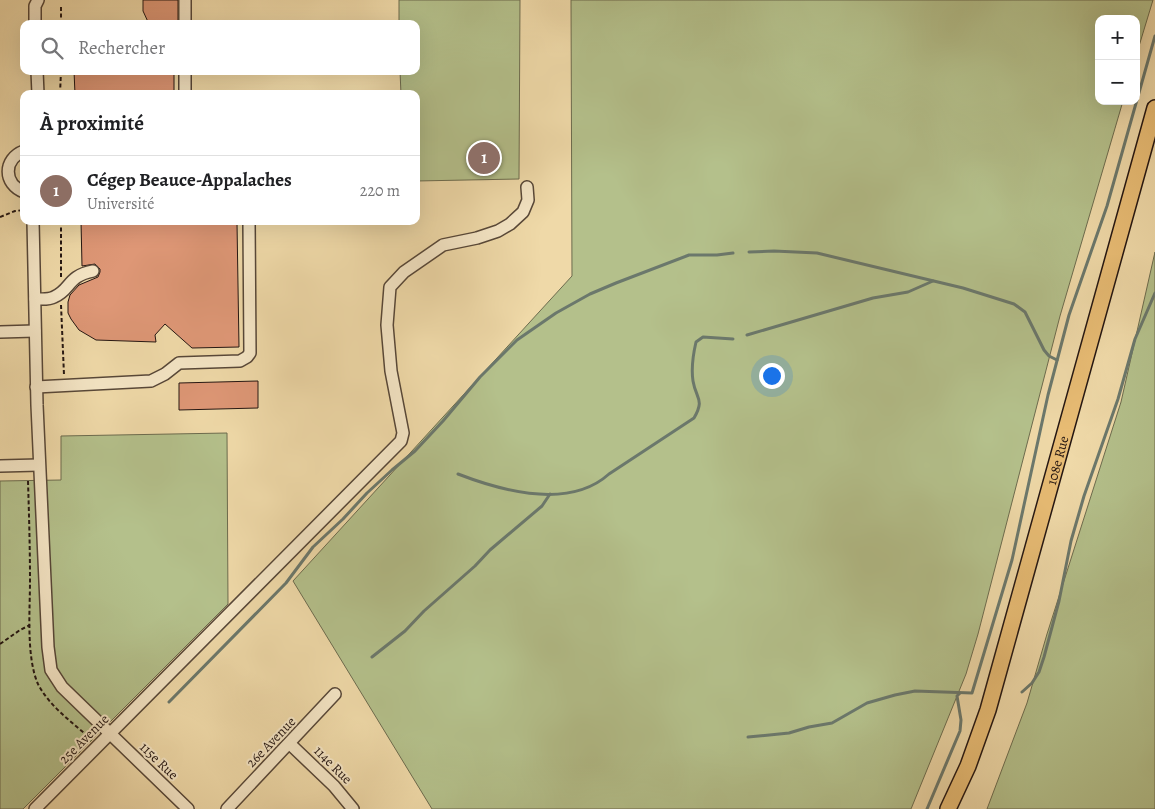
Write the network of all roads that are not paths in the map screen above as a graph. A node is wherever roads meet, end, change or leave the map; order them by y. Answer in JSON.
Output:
{"nodes":[{"id":1,"x":38,"y":0,"type":"edge"},
{"id":2,"x":185,"y":0,"type":"edge"},
{"id":3,"x":35,"y":20,"type":"edge"},
{"id":4,"x":185,"y":20,"type":"edge"},
{"id":5,"x":37,"y":75,"type":"edge"},
{"id":6,"x":185,"y":75,"type":"edge"},
{"id":7,"x":38,"y":90,"type":"edge"},
{"id":8,"x":185,"y":90,"type":"edge"},
{"id":9,"x":1155,"y":108,"type":"edge"},
{"id":10,"x":20,"y":152,"type":"edge"},
{"id":11,"x":4,"y":172,"type":"edge"},
{"id":12,"x":527,"y":187,"type":"dead end"},
{"id":13,"x":20,"y":190,"type":"edge"},
{"id":14,"x":33,"y":225,"type":"edge"},
{"id":15,"x":248,"y":225,"type":"edge"},
{"id":16,"x":92,"y":271,"type":"dead end"},
{"id":17,"x":34,"y":299,"type":"junction"},
{"id":18,"x":35,"y":331,"type":"junction"},
{"id":19,"x":0,"y":332,"type":"edge"},
{"id":20,"x":36,"y":387,"type":"junction"},
{"id":21,"x":39,"y":465,"type":"junction"},
{"id":22,"x":0,"y":466,"type":"edge"},
{"id":23,"x":335,"y":694,"type":"dead end"},
{"id":24,"x":109,"y":734,"type":"junction"},
{"id":25,"x":290,"y":744,"type":"junction"},
{"id":26,"x":35,"y":809,"type":"edge"},
{"id":27,"x":188,"y":809,"type":"edge"},
{"id":28,"x":227,"y":809,"type":"edge"},
{"id":29,"x":353,"y":809,"type":"edge"},
{"id":30,"x":948,"y":809,"type":"edge"}],
"edges":[{"from":1,"to":3,"type":"street"},
{"from":2,"to":4,"type":"street"},
{"from":5,"to":7,"type":"street"},
{"from":6,"to":8,"type":"street"},
{"from":9,"to":30,"type":"main road","name":"108e Rue"},
{"from":10,"to":11,"type":"street"},
{"from":11,"to":13,"type":"street"},
{"from":12,"to":24,"type":"street","name":"25e Avenue"},
{"from":14,"to":17,"type":"street","name":"115e Rue"},
{"from":15,"to":20,"type":"street"},
{"from":16,"to":17,"type":"street"},
{"from":17,"to":18,"type":"street","name":"115e Rue"},
{"from":18,"to":19,"type":"street"},
{"from":18,"to":20,"type":"street","name":"115e Rue"},
{"from":20,"to":21,"type":"street","name":"115e Rue"},
{"from":21,"to":22,"type":"street"},
{"from":21,"to":24,"type":"street","name":"115e Rue"},
{"from":23,"to":25,"type":"street","name":"26e Avenue"},
{"from":24,"to":26,"type":"street","name":"25e Avenue"},
{"from":24,"to":27,"type":"street","name":"115e Rue"},
{"from":25,"to":28,"type":"street","name":"26e Avenue"},
{"from":25,"to":29,"type":"street","name":"114e Rue"}]}
